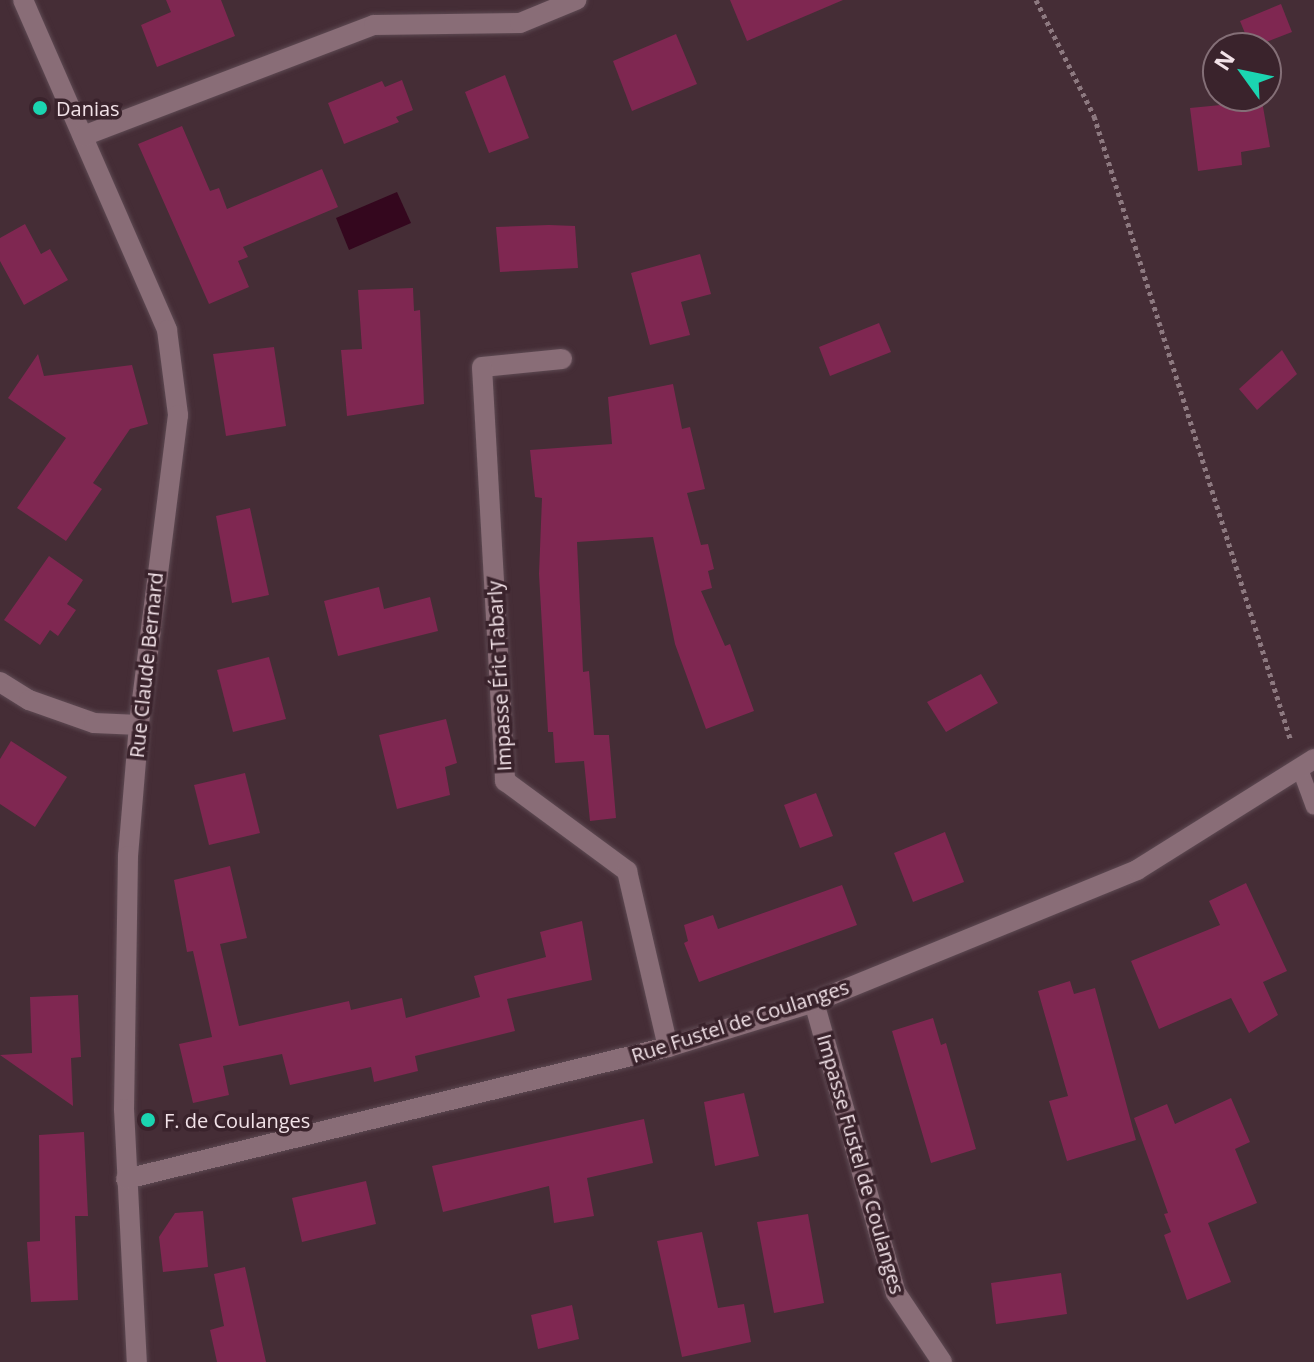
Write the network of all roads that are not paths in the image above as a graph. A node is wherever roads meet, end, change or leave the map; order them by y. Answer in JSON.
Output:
{"nodes":[{"id":1,"x":23,"y":0,"type":"edge"},
{"id":2,"x":576,"y":0,"type":"edge"},
{"id":3,"x":83,"y":136,"type":"junction"},
{"id":4,"x":562,"y":359,"type":"dead end"},
{"id":5,"x":0,"y":682,"type":"edge"},
{"id":6,"x":139,"y":725,"type":"junction"},
{"id":7,"x":1307,"y":764,"type":"edge"},
{"id":8,"x":1314,"y":807,"type":"edge"},
{"id":9,"x":814,"y":1002,"type":"junction"},
{"id":10,"x":668,"y":1047,"type":"junction"},
{"id":11,"x":126,"y":1179,"type":"junction"},
{"id":12,"x":137,"y":1362,"type":"edge"},
{"id":13,"x":942,"y":1362,"type":"edge"}],
"edges":[{"from":1,"to":3,"type":"street","name":"Rue Claude Bernard"},
{"from":2,"to":3,"type":"street"},
{"from":3,"to":6,"type":"street","name":"Rue Claude Bernard"},
{"from":4,"to":10,"type":"street","name":"Impasse Éric Tabarly"},
{"from":5,"to":6,"type":"street"},
{"from":6,"to":11,"type":"street","name":"Rue Claude Bernard"},
{"from":7,"to":8,"type":"lane"},
{"from":7,"to":9,"type":"street","name":"Rue Fustel de Coulanges"},
{"from":9,"to":10,"type":"street","name":"Rue Fustel de Coulanges"},
{"from":9,"to":13,"type":"street","name":"Impasse Fustel de Coulanges"},
{"from":10,"to":11,"type":"street","name":"Rue Fustel de Coulanges"},
{"from":11,"to":12,"type":"street","name":"Rue Claude Bernard"}]}
